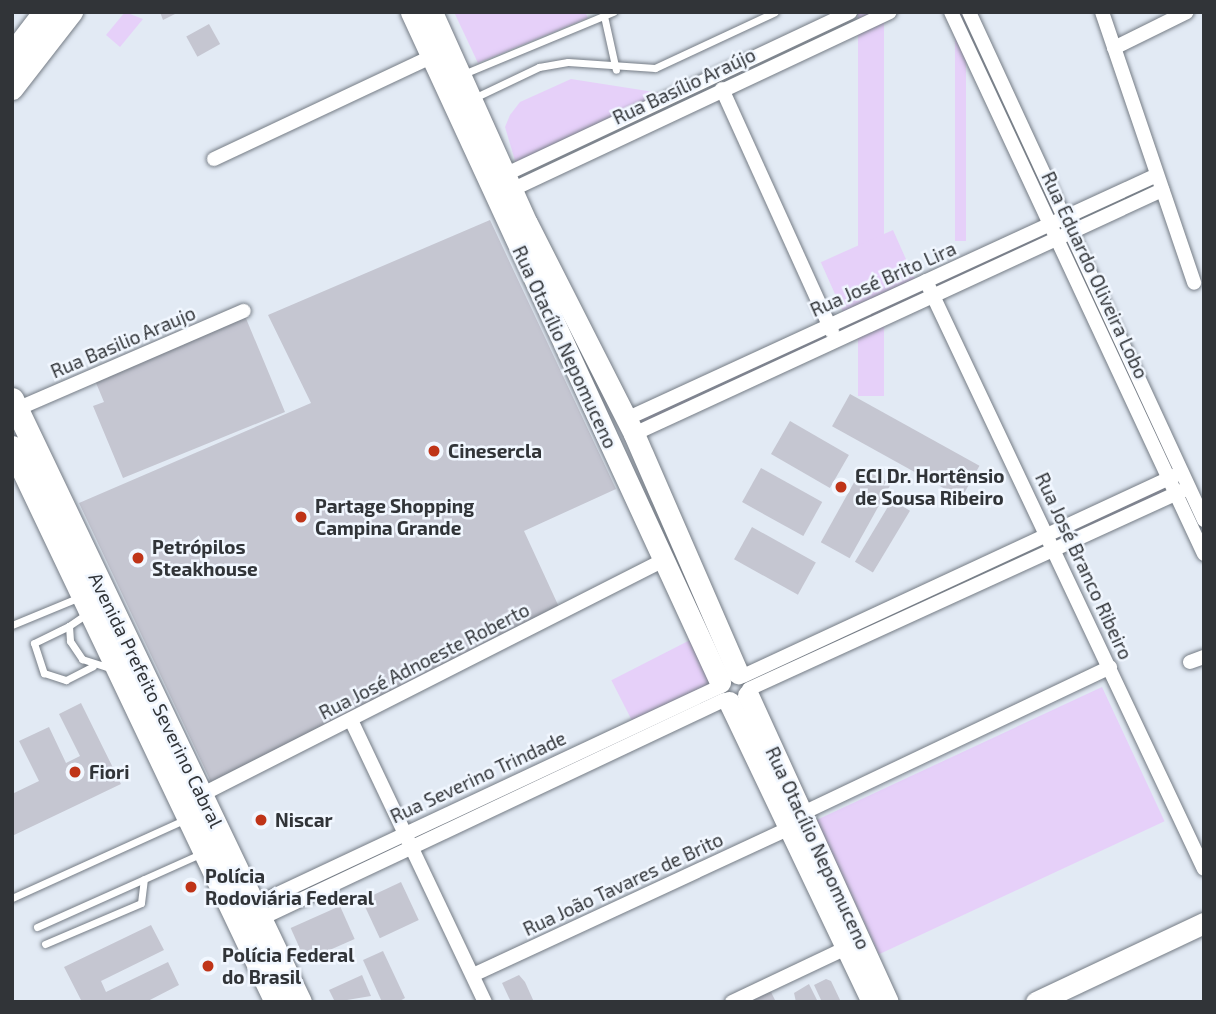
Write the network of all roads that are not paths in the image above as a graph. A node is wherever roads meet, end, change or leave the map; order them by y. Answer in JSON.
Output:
{"nodes":[{"id":1,"x":47,"y":12,"type":"edge"},
{"id":2,"x":72,"y":12,"type":"edge"},
{"id":3,"x":411,"y":12,"type":"edge"},
{"id":4,"x":432,"y":12,"type":"edge"},
{"id":5,"x":613,"y":12,"type":"edge"},
{"id":6,"x":775,"y":12,"type":"edge"},
{"id":7,"x":850,"y":12,"type":"edge"},
{"id":8,"x":890,"y":12,"type":"edge"},
{"id":9,"x":951,"y":12,"type":"edge"},
{"id":10,"x":968,"y":12,"type":"edge"},
{"id":11,"x":1102,"y":12,"type":"edge"},
{"id":12,"x":1187,"y":12,"type":"edge"},
{"id":13,"x":604,"y":16,"type":"junction"},
{"id":14,"x":1114,"y":48,"type":"junction"},
{"id":15,"x":431,"y":57,"type":"junction"},
{"id":16,"x":12,"y":58,"type":"edge"},
{"id":17,"x":616,"y":70,"type":"junction"},
{"id":18,"x":463,"y":74,"type":"junction"},
{"id":19,"x":443,"y":83,"type":"junction"},
{"id":20,"x":12,"y":89,"type":"edge"},
{"id":21,"x":722,"y":89,"type":"junction"},
{"id":22,"x":473,"y":98,"type":"junction"},
{"id":23,"x":454,"y":108,"type":"junction"},
{"id":24,"x":214,"y":159,"type":"dead end"},
{"id":25,"x":1157,"y":175,"type":"junction"},
{"id":26,"x":501,"y":185,"type":"junction"},
{"id":27,"x":1162,"y":190,"type":"junction"},
{"id":28,"x":1064,"y":217,"type":"junction"},
{"id":29,"x":1050,"y":223,"type":"junction"},
{"id":30,"x":1072,"y":232,"type":"junction"},
{"id":31,"x":1057,"y":238,"type":"junction"},
{"id":32,"x":926,"y":281,"type":"junction"},
{"id":33,"x":1195,"y":283,"type":"dead end"},
{"id":34,"x":934,"y":298,"type":"junction"},
{"id":35,"x":244,"y":311,"type":"dead end"},
{"id":36,"x":828,"y":324,"type":"junction"},
{"id":37,"x":837,"y":342,"type":"junction"},
{"id":38,"x":15,"y":404,"type":"edge"},
{"id":39,"x":630,"y":427,"type":"junction"},
{"id":40,"x":12,"y":447,"type":"edge"},
{"id":41,"x":1175,"y":475,"type":"junction"},
{"id":42,"x":1182,"y":490,"type":"junction"},
{"id":43,"x":1204,"y":520,"type":"edge"},
{"id":44,"x":1049,"y":534,"type":"junction"},
{"id":45,"x":1056,"y":547,"type":"junction"},
{"id":46,"x":1204,"y":554,"type":"edge"},
{"id":47,"x":664,"y":560,"type":"junction"},
{"id":48,"x":88,"y":603,"type":"junction"},
{"id":49,"x":12,"y":625,"type":"edge"},
{"id":50,"x":69,"y":626,"type":"junction"},
{"id":51,"x":93,"y":666,"type":"junction"},
{"id":52,"x":1110,"y":667,"type":"junction"},
{"id":53,"x":119,"y":670,"type":"junction"},
{"id":54,"x":734,"y":688,"type":"junction"},
{"id":55,"x":351,"y":720,"type":"junction"},
{"id":56,"x":201,"y":795,"type":"junction"},
{"id":57,"x":188,"y":818,"type":"junction"},
{"id":58,"x":796,"y":821,"type":"junction"},
{"id":59,"x":405,"y":833,"type":"junction"},
{"id":60,"x":412,"y":847,"type":"junction"},
{"id":61,"x":204,"y":852,"type":"junction"},
{"id":62,"x":344,"y":861,"type":"junction"},
{"id":63,"x":1204,"y":869,"type":"edge"},
{"id":64,"x":352,"y":876,"type":"junction"},
{"id":65,"x":144,"y":879,"type":"junction"},
{"id":66,"x":12,"y":898,"type":"edge"},
{"id":67,"x":257,"y":912,"type":"junction"},
{"id":68,"x":1204,"y":923,"type":"edge"},
{"id":69,"x":37,"y":927,"type":"dead end"},
{"id":70,"x":1204,"y":939,"type":"edge"},
{"id":71,"x":45,"y":944,"type":"dead end"},
{"id":72,"x":846,"y":948,"type":"junction"},
{"id":73,"x":473,"y":975,"type":"junction"},
{"id":74,"x":276,"y":1002,"type":"edge"},
{"id":75,"x":300,"y":1002,"type":"edge"},
{"id":76,"x":485,"y":1002,"type":"edge"},
{"id":77,"x":732,"y":1002,"type":"edge"},
{"id":78,"x":872,"y":1002,"type":"edge"},
{"id":79,"x":888,"y":1002,"type":"edge"},
{"id":80,"x":1036,"y":1002,"type":"edge"},
{"id":81,"x":1069,"y":1002,"type":"edge"}],
"edges":[{"from":1,"to":16,"type":"highway"},
{"from":2,"to":20,"type":"street"},
{"from":3,"to":15,"type":"street","name":"Rua Otacílio Nepomuceno"},
{"from":4,"to":18,"type":"street","name":"Rua Otacílio Nepomuceno"},
{"from":5,"to":13,"type":"lane"},
{"from":6,"to":17,"type":"lane"},
{"from":7,"to":26,"type":"street","name":"Rua Basílio Araújo"},
{"from":8,"to":21,"type":"street","name":"Rua Basílio Araújo"},
{"from":9,"to":29,"type":"street","name":"Rua Eduardo Oliveira Lobo"},
{"from":10,"to":28,"type":"street","name":"Rua Eduardo Oliveira Lobo"},
{"from":11,"to":14,"type":"street"},
{"from":12,"to":14,"type":"street"},
{"from":13,"to":17,"type":"lane"},
{"from":13,"to":18,"type":"lane"},
{"from":14,"to":25,"type":"street"},
{"from":15,"to":19,"type":"street","name":"Rua Otacílio Nepomuceno"},
{"from":15,"to":24,"type":"street"},
{"from":17,"to":22,"type":"lane"},
{"from":18,"to":19,"type":"lane"},
{"from":18,"to":22,"type":"street","name":"Rua Otacílio Nepomuceno"},
{"from":19,"to":23,"type":"street","name":"Rua Otacílio Nepomuceno"},
{"from":21,"to":26,"type":"street","name":"Rua Basílio Araújo"},
{"from":21,"to":36,"type":"street"},
{"from":22,"to":23,"type":"lane"},
{"from":22,"to":26,"type":"street","name":"Rua Otacílio Nepomuceno"},
{"from":23,"to":26,"type":"street","name":"Rua Otacílio Nepomuceno"},
{"from":25,"to":27,"type":"street"},
{"from":25,"to":28,"type":"street","name":"Rua José Brito Lira"},
{"from":26,"to":39,"type":"street","name":"Rua Otacílio Nepomuceno"},
{"from":26,"to":47,"type":"street","name":"Rua Otacílio Nepomuceno"},
{"from":27,"to":30,"type":"street","name":"Rua José Brito Lira"},
{"from":27,"to":33,"type":"street"},
{"from":28,"to":29,"type":"street","name":"Rua José Brito Lira"},
{"from":28,"to":30,"type":"street","name":"Rua Eduardo Oliveira Lobo"},
{"from":29,"to":31,"type":"street","name":"Rua Eduardo Oliveira Lobo"},
{"from":29,"to":32,"type":"street","name":"Rua José Brito Lira"},
{"from":30,"to":31,"type":"street","name":"Rua José Brito Lira"},
{"from":30,"to":41,"type":"street","name":"Rua Eduardo Oliveira Lobo"},
{"from":31,"to":34,"type":"street","name":"Rua José Brito Lira"},
{"from":31,"to":41,"type":"street","name":"Rua Eduardo Oliveira Lobo"},
{"from":32,"to":34,"type":"street","name":"Rua José Branco Ribeiro"},
{"from":32,"to":36,"type":"street","name":"Rua José Brito Lira"},
{"from":34,"to":37,"type":"street","name":"Rua José Brito Lira"},
{"from":34,"to":44,"type":"street","name":"Rua José Branco Ribeiro"},
{"from":35,"to":38,"type":"street","name":"Rua Basilio Araujo"},
{"from":36,"to":37,"type":"street"},
{"from":36,"to":39,"type":"street","name":"Rua José Brito Lira"},
{"from":37,"to":39,"type":"street","name":"Rua José Brito Lira"},
{"from":38,"to":56,"type":"main road","name":"Avenida Prefeito Severino Cabral"},
{"from":39,"to":54,"type":"street","name":"Rua Otacílio Nepomuceno"},
{"from":40,"to":48,"type":"main road","name":"Avenida Prefeito Severino Cabral"},
{"from":41,"to":42,"type":"street","name":"Rua Eduardo Oliveira Lobo"},
{"from":41,"to":44,"type":"street","name":"Rua Severino Trindade"},
{"from":42,"to":43,"type":"street","name":"Rua Eduardo Oliveira Lobo"},
{"from":42,"to":45,"type":"street","name":"Rua Severino Trindade"},
{"from":42,"to":46,"type":"street","name":"Rua Eduardo Oliveira Lobo"},
{"from":44,"to":45,"type":"street","name":"Rua José Branco Ribeiro"},
{"from":44,"to":54,"type":"street","name":"Rua Severino Trindade"},
{"from":45,"to":52,"type":"street","name":"Rua José Branco Ribeiro"},
{"from":45,"to":54,"type":"street","name":"Rua Severino Trindade"},
{"from":47,"to":54,"type":"street","name":"Rua Otacílio Nepomuceno"},
{"from":47,"to":55,"type":"street","name":"Rua José Adnoeste Roberto"},
{"from":48,"to":49,"type":"lane"},
{"from":48,"to":50,"type":"lane"},
{"from":48,"to":53,"type":"main road","name":"Avenida Prefeito Severino Cabral"},
{"from":50,"to":51,"type":"lane"},
{"from":50,"to":51,"type":"lane"},
{"from":51,"to":53,"type":"lane"},
{"from":52,"to":58,"type":"street","name":"Rua João Tavares de Brito"},
{"from":52,"to":63,"type":"street","name":"Rua José Branco Ribeiro"},
{"from":53,"to":57,"type":"main road","name":"Avenida Prefeito Severino Cabral"},
{"from":54,"to":58,"type":"street","name":"Rua Otacílio Nepomuceno"},
{"from":54,"to":59,"type":"street","name":"Rua Severino Trindade"},
{"from":54,"to":60,"type":"street","name":"Rua Severino Trindade"},
{"from":55,"to":56,"type":"street","name":"Rua José Adnoeste Roberto"},
{"from":55,"to":59,"type":"street"},
{"from":56,"to":67,"type":"main road","name":"Avenida Prefeito Severino Cabral"},
{"from":57,"to":61,"type":"main road","name":"Avenida Prefeito Severino Cabral"},
{"from":57,"to":66,"type":"lane"},
{"from":58,"to":72,"type":"street","name":"Rua Otacílio Nepomuceno"},
{"from":58,"to":73,"type":"street","name":"Rua João Tavares de Brito"},
{"from":58,"to":79,"type":"street","name":"Rua Otacílio Nepomuceno"},
{"from":59,"to":60,"type":"street"},
{"from":59,"to":62,"type":"street","name":"Rua Severino Trindade"},
{"from":60,"to":64,"type":"street","name":"Rua Severino Trindade"},
{"from":60,"to":73,"type":"street"},
{"from":61,"to":65,"type":"lane"},
{"from":61,"to":74,"type":"main road","name":"Avenida Prefeito Severino Cabral"},
{"from":62,"to":64,"type":"street"},
{"from":62,"to":67,"type":"street","name":"Rua Severino Trindade"},
{"from":64,"to":67,"type":"street","name":"Rua Severino Trindade"},
{"from":65,"to":69,"type":"lane"},
{"from":65,"to":71,"type":"lane"},
{"from":67,"to":75,"type":"main road","name":"Avenida Prefeito Severino Cabral"},
{"from":68,"to":80,"type":"street"},
{"from":70,"to":81,"type":"street"},
{"from":72,"to":77,"type":"street"},
{"from":72,"to":78,"type":"street","name":"Rua Otacílio Nepomuceno"},
{"from":73,"to":76,"type":"street"}]}
